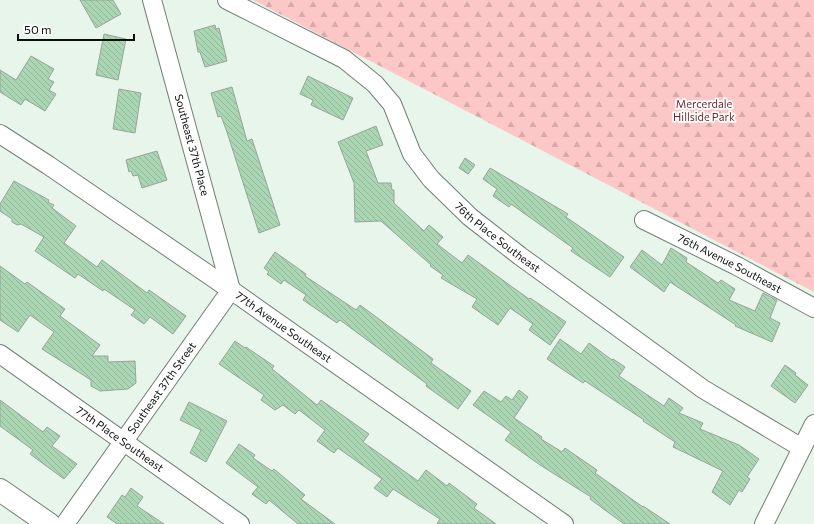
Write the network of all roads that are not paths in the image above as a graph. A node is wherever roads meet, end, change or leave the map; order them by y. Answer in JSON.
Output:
{"nodes":[{"id":1,"x":152,"y":0,"type":"edge"},
{"id":2,"x":226,"y":0,"type":"edge"},
{"id":3,"x":0,"y":134,"type":"edge"},
{"id":4,"x":644,"y":220,"type":"dead end"},
{"id":5,"x":231,"y":290,"type":"junction"},
{"id":6,"x":814,"y":308,"type":"edge"},
{"id":7,"x":0,"y":354,"type":"edge"},
{"id":8,"x":814,"y":424,"type":"edge"},
{"id":9,"x":124,"y":443,"type":"junction"},
{"id":10,"x":802,"y":448,"type":"junction"},
{"id":11,"x":0,"y":490,"type":"edge"},
{"id":12,"x":49,"y":524,"type":"edge"},
{"id":13,"x":65,"y":524,"type":"edge"},
{"id":14,"x":240,"y":524,"type":"edge"},
{"id":15,"x":564,"y":524,"type":"edge"},
{"id":16,"x":764,"y":524,"type":"edge"}],
"edges":[{"from":1,"to":5,"type":"street","name":"Southeast 37th Place"},
{"from":2,"to":10,"type":"street","name":"76th Place Southeast"},
{"from":3,"to":5,"type":"street","name":"77th Avenue Southeast"},
{"from":4,"to":6,"type":"street","name":"76th Avenue Southeast"},
{"from":5,"to":9,"type":"street","name":"Southeast 37th Street"},
{"from":5,"to":15,"type":"street","name":"77th Avenue Southeast"},
{"from":7,"to":9,"type":"street","name":"77th Place Southeast"},
{"from":8,"to":10,"type":"street"},
{"from":9,"to":13,"type":"street","name":"Southeast 37th Street"},
{"from":9,"to":14,"type":"street","name":"77th Place Southeast"},
{"from":10,"to":16,"type":"street"},
{"from":11,"to":12,"type":"street"}]}
